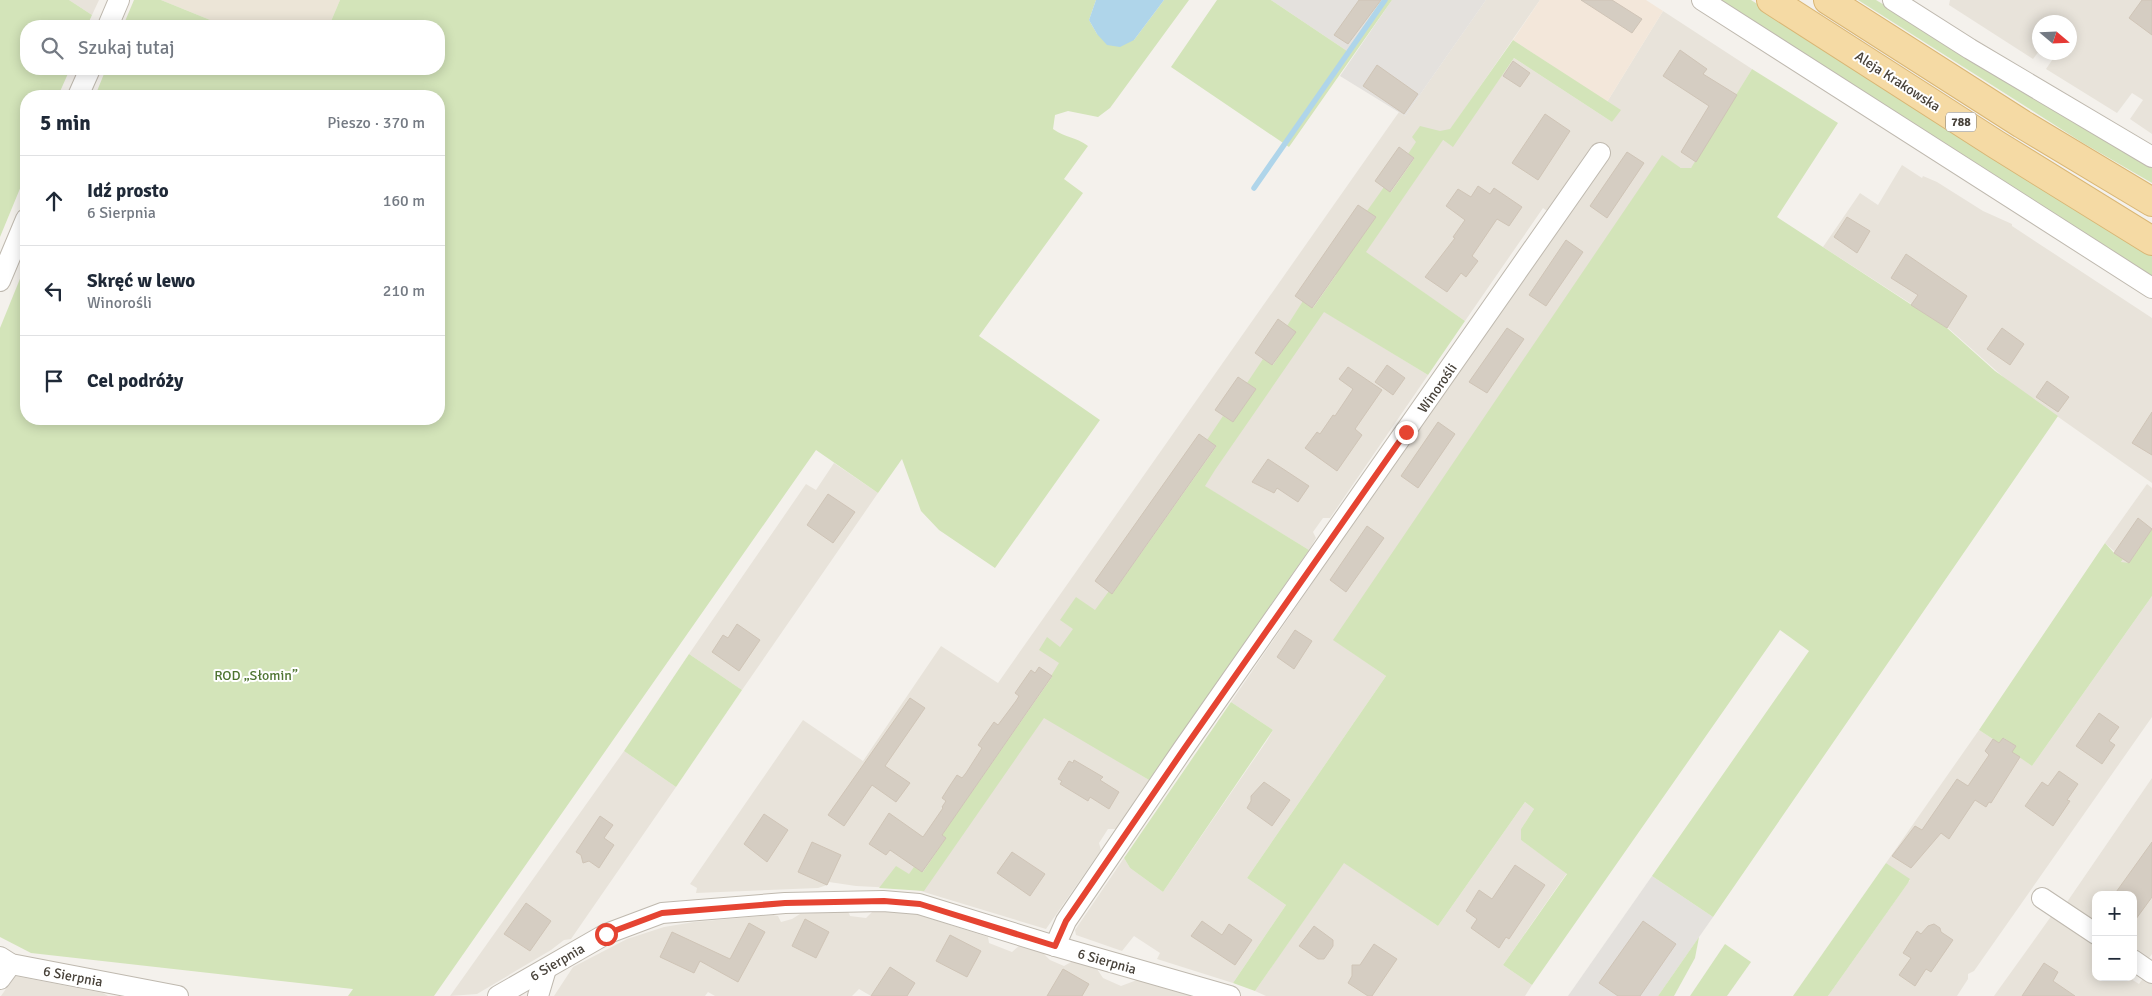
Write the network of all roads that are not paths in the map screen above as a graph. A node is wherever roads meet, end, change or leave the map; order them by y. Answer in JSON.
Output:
{"nodes":[{"id":1,"x":119,"y":0,"type":"edge"},
{"id":2,"x":1702,"y":0,"type":"edge"},
{"id":3,"x":1771,"y":0,"type":"edge"},
{"id":4,"x":1828,"y":0,"type":"edge"},
{"id":5,"x":1893,"y":0,"type":"edge"},
{"id":6,"x":111,"y":20,"type":"edge"},
{"id":7,"x":87,"y":75,"type":"edge"},
{"id":8,"x":81,"y":90,"type":"edge"},
{"id":9,"x":1600,"y":153,"type":"dead end"},
{"id":10,"x":2152,"y":157,"type":"edge"},
{"id":11,"x":2152,"y":202,"type":"edge"},
{"id":12,"x":20,"y":233,"type":"edge"},
{"id":13,"x":2152,"y":241,"type":"edge"},
{"id":14,"x":0,"y":281,"type":"edge"},
{"id":15,"x":2152,"y":288,"type":"edge"},
{"id":16,"x":2042,"y":898,"type":"dead end"},
{"id":17,"x":2092,"y":931,"type":"edge"},
{"id":18,"x":1055,"y":946,"type":"junction"},
{"id":19,"x":2137,"y":963,"type":"edge"},
{"id":20,"x":4,"y":967,"type":"edge"},
{"id":21,"x":546,"y":969,"type":"junction"},
{"id":22,"x":2152,"y":973,"type":"edge"},
{"id":23,"x":178,"y":996,"type":"edge"},
{"id":24,"x":498,"y":996,"type":"edge"},
{"id":25,"x":538,"y":996,"type":"edge"},
{"id":26,"x":1230,"y":996,"type":"edge"}],
"edges":[{"from":1,"to":6,"type":"street"},
{"from":2,"to":15,"type":"street"},
{"from":3,"to":13,"type":"main road","name":"Aleja Krakowska","number":"788"},
{"from":4,"to":11,"type":"main road","number":"788"},
{"from":5,"to":10,"type":"street"},
{"from":7,"to":8,"type":"street"},
{"from":9,"to":18,"type":"street","name":"Winorośli"},
{"from":12,"to":14,"type":"street"},
{"from":16,"to":17,"type":"street"},
{"from":18,"to":21,"type":"street","name":"6 Sierpnia"},
{"from":18,"to":26,"type":"street","name":"6 Sierpnia"},
{"from":19,"to":22,"type":"street"},
{"from":20,"to":23,"type":"street","name":"6 Sierpnia"},
{"from":21,"to":24,"type":"street","name":"6 Sierpnia"},
{"from":21,"to":25,"type":"street"}]}
